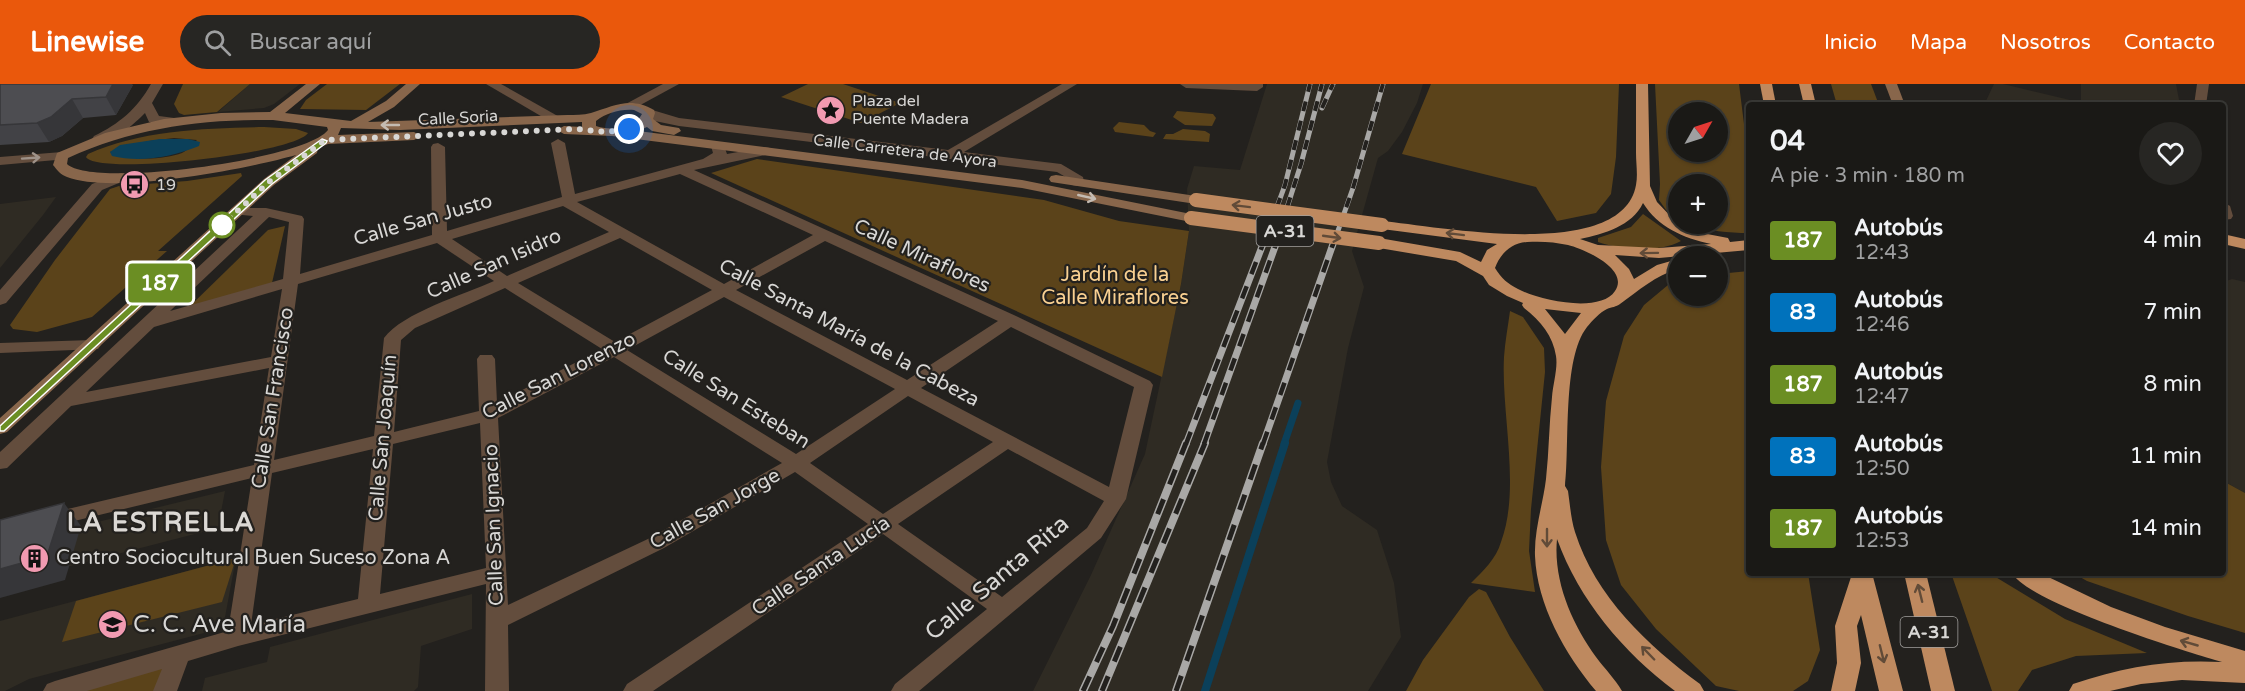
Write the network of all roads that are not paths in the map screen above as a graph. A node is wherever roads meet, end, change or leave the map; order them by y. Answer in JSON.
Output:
{"nodes":[{"id":1,"x":157,"y":84,"type":"edge"},
{"id":2,"x":314,"y":84,"type":"edge"},
{"id":3,"x":414,"y":84,"type":"edge"},
{"id":4,"x":492,"y":84,"type":"edge"},
{"id":5,"x":673,"y":84,"type":"edge"},
{"id":6,"x":1071,"y":84,"type":"edge"},
{"id":7,"x":1186,"y":84,"type":"edge"},
{"id":8,"x":1642,"y":84,"type":"edge"},
{"id":9,"x":1766,"y":84,"type":"edge"},
{"id":10,"x":1805,"y":84,"type":"edge"},
{"id":11,"x":1891,"y":84,"type":"edge"},
{"id":12,"x":2203,"y":84,"type":"edge"},
{"id":13,"x":1257,"y":86,"type":"edge"},
{"id":14,"x":1769,"y":102,"type":"edge"},
{"id":15,"x":1809,"y":102,"type":"edge"},
{"id":16,"x":1898,"y":102,"type":"edge"},
{"id":17,"x":2200,"y":102,"type":"edge"},
{"id":18,"x":147,"y":104,"type":"junction"},
{"id":19,"x":628,"y":106,"type":"junction"},
{"id":20,"x":273,"y":116,"type":"junction"},
{"id":21,"x":595,"y":116,"type":"junction"},
{"id":22,"x":647,"y":116,"type":"junction"},
{"id":23,"x":556,"y":119,"type":"junction"},
{"id":24,"x":177,"y":122,"type":"junction"},
{"id":25,"x":331,"y":123,"type":"junction"},
{"id":26,"x":352,"y":125,"type":"junction"},
{"id":27,"x":592,"y":130,"type":"junction"},
{"id":28,"x":614,"y":132,"type":"junction"},
{"id":29,"x":99,"y":139,"type":"junction"},
{"id":30,"x":326,"y":140,"type":"junction"},
{"id":31,"x":558,"y":143,"type":"dead end"},
{"id":32,"x":718,"y":146,"type":"junction"},
{"id":33,"x":438,"y":147,"type":"dead end"},
{"id":34,"x":765,"y":151,"type":"junction"},
{"id":35,"x":951,"y":154,"type":"junction"},
{"id":36,"x":62,"y":156,"type":"junction"},
{"id":37,"x":257,"y":160,"type":"junction"},
{"id":38,"x":0,"y":161,"type":"edge"},
{"id":39,"x":708,"y":162,"type":"junction"},
{"id":40,"x":681,"y":169,"type":"junction"},
{"id":41,"x":121,"y":177,"type":"joint"},
{"id":42,"x":94,"y":182,"type":"junction"},
{"id":43,"x":269,"y":182,"type":"junction"},
{"id":44,"x":1077,"y":182,"type":"junction"},
{"id":45,"x":1643,"y":186,"type":"junction"},
{"id":46,"x":568,"y":200,"type":"junction"},
{"id":47,"x":1196,"y":200,"type":"joint"},
{"id":48,"x":237,"y":211,"type":"junction"},
{"id":49,"x":266,"y":212,"type":"junction"},
{"id":50,"x":1191,"y":218,"type":"joint"},
{"id":51,"x":619,"y":233,"type":"junction"},
{"id":52,"x":825,"y":235,"type":"junction"},
{"id":53,"x":2226,"y":235,"type":"edge"},
{"id":54,"x":440,"y":238,"type":"junction"},
{"id":55,"x":1514,"y":239,"type":"junction"},
{"id":56,"x":1554,"y":239,"type":"junction"},
{"id":57,"x":2226,"y":239,"type":"edge"},
{"id":58,"x":2245,"y":242,"type":"edge"},
{"id":59,"x":1746,"y":244,"type":"edge"},
{"id":60,"x":1746,"y":244,"type":"edge"},
{"id":61,"x":1592,"y":249,"type":"junction"},
{"id":62,"x":2226,"y":253,"type":"edge"},
{"id":63,"x":2245,"y":256,"type":"edge"},
{"id":64,"x":1746,"y":257,"type":"edge"},
{"id":65,"x":1728,"y":258,"type":"edge"},
{"id":66,"x":1668,"y":267,"type":"edge"},
{"id":67,"x":1488,"y":272,"type":"junction"},
{"id":68,"x":291,"y":280,"type":"junction"},
{"id":69,"x":506,"y":282,"type":"junction"},
{"id":70,"x":723,"y":290,"type":"junction"},
{"id":71,"x":1623,"y":292,"type":"junction"},
{"id":72,"x":1520,"y":298,"type":"junction"},
{"id":73,"x":0,"y":300,"type":"edge"},
{"id":74,"x":1599,"y":307,"type":"junction"},
{"id":75,"x":1010,"y":320,"type":"junction"},
{"id":76,"x":149,"y":322,"type":"junction"},
{"id":77,"x":392,"y":342,"type":"joint"},
{"id":78,"x":93,"y":345,"type":"junction"},
{"id":79,"x":0,"y":348,"type":"edge"},
{"id":80,"x":614,"y":350,"type":"junction"},
{"id":81,"x":486,"y":359,"type":"dead end"},
{"id":82,"x":1565,"y":359,"type":"junction"},
{"id":83,"x":279,"y":361,"type":"junction"},
{"id":84,"x":1144,"y":384,"type":"joint"},
{"id":85,"x":909,"y":388,"type":"junction"},
{"id":86,"x":68,"y":401,"type":"junction"},
{"id":87,"x":489,"y":415,"type":"junction"},
{"id":88,"x":0,"y":428,"type":"edge"},
{"id":89,"x":1007,"y":441,"type":"junction"},
{"id":90,"x":384,"y":442,"type":"junction"},
{"id":91,"x":0,"y":463,"type":"edge"},
{"id":92,"x":796,"y":463,"type":"junction"},
{"id":93,"x":261,"y":471,"type":"junction"},
{"id":94,"x":1556,"y":480,"type":"junction"},
{"id":95,"x":1116,"y":499,"type":"junction"},
{"id":96,"x":884,"y":524,"type":"junction"},
{"id":97,"x":0,"y":532,"type":"edge"},
{"id":98,"x":497,"y":573,"type":"junction"},
{"id":99,"x":1862,"y":576,"type":"edge"},
{"id":100,"x":1862,"y":576,"type":"edge"},
{"id":101,"x":1916,"y":576,"type":"edge"},
{"id":102,"x":2029,"y":576,"type":"edge"},
{"id":103,"x":368,"y":605,"type":"junction"},
{"id":104,"x":1002,"y":608,"type":"junction"},
{"id":105,"x":498,"y":620,"type":"junction"},
{"id":106,"x":238,"y":637,"type":"junction"},
{"id":107,"x":179,"y":654,"type":"junction"},
{"id":108,"x":2245,"y":660,"type":"edge"},
{"id":109,"x":2245,"y":674,"type":"edge"},
{"id":110,"x":55,"y":691,"type":"edge"},
{"id":111,"x":165,"y":691,"type":"edge"},
{"id":112,"x":497,"y":691,"type":"edge"},
{"id":113,"x":635,"y":691,"type":"edge"},
{"id":114,"x":903,"y":691,"type":"edge"},
{"id":115,"x":1610,"y":691,"type":"edge"},
{"id":116,"x":1692,"y":691,"type":"edge"},
{"id":117,"x":1843,"y":691,"type":"edge"},
{"id":118,"x":1892,"y":691,"type":"edge"},
{"id":119,"x":1943,"y":691,"type":"edge"},
{"id":120,"x":2081,"y":691,"type":"edge"}],
"edges":[{"from":1,"to":18,"type":"street"},
{"from":2,"to":20,"type":"main road"},
{"from":3,"to":26,"type":"main road"},
{"from":4,"to":23,"type":"street"},
{"from":5,"to":19,"type":"street"},
{"from":6,"to":35,"type":"street"},
{"from":7,"to":13,"type":"street"},
{"from":8,"to":45,"type":"highway"},
{"from":9,"to":14,"type":"highway"},
{"from":10,"to":15,"type":"highway"},
{"from":11,"to":16,"type":"main road"},
{"from":12,"to":17,"type":"street"},
{"from":18,"to":24,"type":"street"},
{"from":18,"to":29,"type":"street"},
{"from":19,"to":21,"type":"main road","name":"Calle Soria"},
{"from":19,"to":22,"type":"main road"},
{"from":20,"to":24,"type":"main road","name":"Calle Soria"},
{"from":20,"to":25,"type":"main road","name":"Calle Soria"},
{"from":21,"to":23,"type":"main road","name":"Calle Soria"},
{"from":21,"to":27,"type":"main road"},
{"from":22,"to":28,"type":"main road"},
{"from":22,"to":35,"type":"street","name":"Calle Carretera de Ayora"},
{"from":22,"to":44,"type":"main road","name":"Calle Carretera de Ayora"},
{"from":23,"to":26,"type":"main road","name":"Calle Soria","one_way":true},
{"from":24,"to":29,"type":"main road","name":"Calle Soria"},
{"from":25,"to":26,"type":"main road","name":"Calle Soria"},
{"from":25,"to":30,"type":"main road"},
{"from":26,"to":30,"type":"main road"},
{"from":27,"to":28,"type":"main road","name":"Calle Soria"},
{"from":27,"to":30,"type":"main road","name":"Calle Soria"},
{"from":28,"to":32,"type":"main road","name":"Calle Carretera de Ayora"},
{"from":29,"to":36,"type":"main road","name":"Calle Soria"},
{"from":30,"to":37,"type":"main road"},
{"from":30,"to":43,"type":"main road"},
{"from":31,"to":46,"type":"street"},
{"from":32,"to":34,"type":"main road","name":"Calle Carretera de Ayora"},
{"from":32,"to":39,"type":"street"},
{"from":33,"to":54,"type":"street"},
{"from":34,"to":39,"type":"street","name":"Calle San Justo"},
{"from":34,"to":50,"type":"main road","name":"Calle Carretera de Ayora","one_way":true},
{"from":35,"to":44,"type":"street","name":"Calle Carretera de Ayora"},
{"from":38,"to":36,"type":"street","one_way":true},
{"from":36,"to":42,"type":"main road"},
{"from":37,"to":41,"type":"main road"},
{"from":37,"to":43,"type":"main road"},
{"from":39,"to":40,"type":"street","name":"Calle San Justo"},
{"from":40,"to":46,"type":"street","name":"Calle San Justo"},
{"from":40,"to":52,"type":"street","name":"Calle Miraflores"},
{"from":41,"to":42,"type":"street"},
{"from":42,"to":73,"type":"street"},
{"from":43,"to":48,"type":"main road"},
{"from":44,"to":47,"type":"main road","name":"Calle Carretera de Ayora"},
{"from":45,"to":56,"type":"highway"},
{"from":45,"to":59,"type":"highway"},
{"from":46,"to":51,"type":"street","name":"Calle Santa María de la Cabeza"},
{"from":46,"to":54,"type":"street","name":"Calle San Justo"},
{"from":55,"to":47,"type":"highway","number":"A-31","one_way":true,"bridge":true},
{"from":48,"to":49,"type":"street","name":"Calle San Francisco"},
{"from":48,"to":78,"type":"main road"},
{"from":49,"to":68,"type":"street","name":"Calle San Francisco"},
{"from":49,"to":76,"type":"street"},
{"from":50,"to":67,"type":"highway","number":"A-31","one_way":true,"bridge":true},
{"from":51,"to":69,"type":"street","name":"Calle San Isidro"},
{"from":51,"to":70,"type":"street","name":"Calle Santa María de la Cabeza"},
{"from":52,"to":70,"type":"street","name":"Calle San Lorenzo"},
{"from":52,"to":75,"type":"street","name":"Calle Miraflores"},
{"from":53,"to":58,"type":"main road"},
{"from":54,"to":68,"type":"street","name":"Calle San Justo"},
{"from":54,"to":69,"type":"street","name":"Calle San Esteban"},
{"from":55,"to":56,"type":"highway","number":"A-31"},
{"from":55,"to":67,"type":"highway"},
{"from":56,"to":61,"type":"highway","number":"A-31"},
{"from":57,"to":58,"type":"highway"},
{"from":60,"to":61,"type":"highway","number":"A-31","one_way":true},
{"from":61,"to":71,"type":"highway","number":"A-31"},
{"from":62,"to":63,"type":"highway"},
{"from":64,"to":65,"type":"highway"},
{"from":66,"to":71,"type":"highway"},
{"from":67,"to":72,"type":"highway","number":"A-31"},
{"from":68,"to":76,"type":"street","name":"Calle San Justo"},
{"from":68,"to":83,"type":"street","name":"Calle San Francisco"},
{"from":69,"to":77,"type":"street","name":"Calle San Isidro"},
{"from":69,"to":80,"type":"street","name":"Calle San Esteban"},
{"from":70,"to":80,"type":"street","name":"Calle San Lorenzo"},
{"from":70,"to":85,"type":"street","name":"Calle Santa María de la Cabeza"},
{"from":71,"to":74,"type":"highway","number":"A-31"},
{"from":72,"to":74,"type":"highway","number":"A-31"},
{"from":72,"to":82,"type":"highway"},
{"from":74,"to":82,"type":"highway"},
{"from":75,"to":84,"type":"street","name":"Calle Miraflores"},
{"from":75,"to":85,"type":"street","name":"Calle San Jorge"},
{"from":76,"to":86,"type":"street"},
{"from":77,"to":90,"type":"street","name":"Calle San Joaquín"},
{"from":78,"to":79,"type":"street"},
{"from":78,"to":88,"type":"main road"},
{"from":80,"to":87,"type":"street","name":"Calle San Lorenzo"},
{"from":80,"to":92,"type":"street","name":"Calle San Esteban"},
{"from":81,"to":87,"type":"street","name":"Calle San Ignacio"},
{"from":82,"to":94,"type":"highway"},
{"from":83,"to":86,"type":"street"},
{"from":83,"to":93,"type":"street","name":"Calle San Francisco"},
{"from":84,"to":95,"type":"street","name":"Calle Santa Rita"},
{"from":85,"to":89,"type":"street","name":"Calle Santa María de la Cabeza"},
{"from":85,"to":92,"type":"street","name":"Calle San Jorge"},
{"from":86,"to":91,"type":"street"},
{"from":87,"to":90,"type":"street","name":"Calle San Lorenzo"},
{"from":87,"to":98,"type":"street","name":"Calle San Ignacio"},
{"from":89,"to":95,"type":"street","name":"Calle Santa María de la Cabeza"},
{"from":89,"to":96,"type":"street","name":"Calle Santa Lucía"},
{"from":90,"to":93,"type":"street","name":"Calle San Lorenzo"},
{"from":90,"to":103,"type":"street","name":"Calle San Joaquín"},
{"from":92,"to":96,"type":"street","name":"Calle San Esteban"},
{"from":92,"to":105,"type":"street","name":"Calle San Jorge"},
{"from":93,"to":97,"type":"street","name":"Calle San Lorenzo"},
{"from":93,"to":106,"type":"street","name":"Calle San Francisco"},
{"from":94,"to":115,"type":"highway","one_way":true},
{"from":116,"to":94,"type":"highway","one_way":true},
{"from":95,"to":104,"type":"street","name":"Calle Santa Rita"},
{"from":96,"to":104,"type":"street","name":"Calle San Esteban"},
{"from":96,"to":113,"type":"street","name":"Calle Santa Lucía"},
{"from":98,"to":103,"type":"street"},
{"from":98,"to":105,"type":"street","name":"Calle San Ignacio"},
{"from":99,"to":117,"type":"highway"},
{"from":100,"to":118,"type":"highway","number":"A-31","one_way":true},
{"from":119,"to":101,"type":"highway","number":"A-31","one_way":true},
{"from":108,"to":102,"type":"highway","one_way":true},
{"from":103,"to":106,"type":"street"},
{"from":104,"to":114,"type":"street","name":"Calle Santa Rita"},
{"from":105,"to":112,"type":"street","name":"Calle San Ignacio"},
{"from":106,"to":107,"type":"street"},
{"from":107,"to":110,"type":"street"},
{"from":107,"to":111,"type":"street"},
{"from":109,"to":120,"type":"highway"}]}
